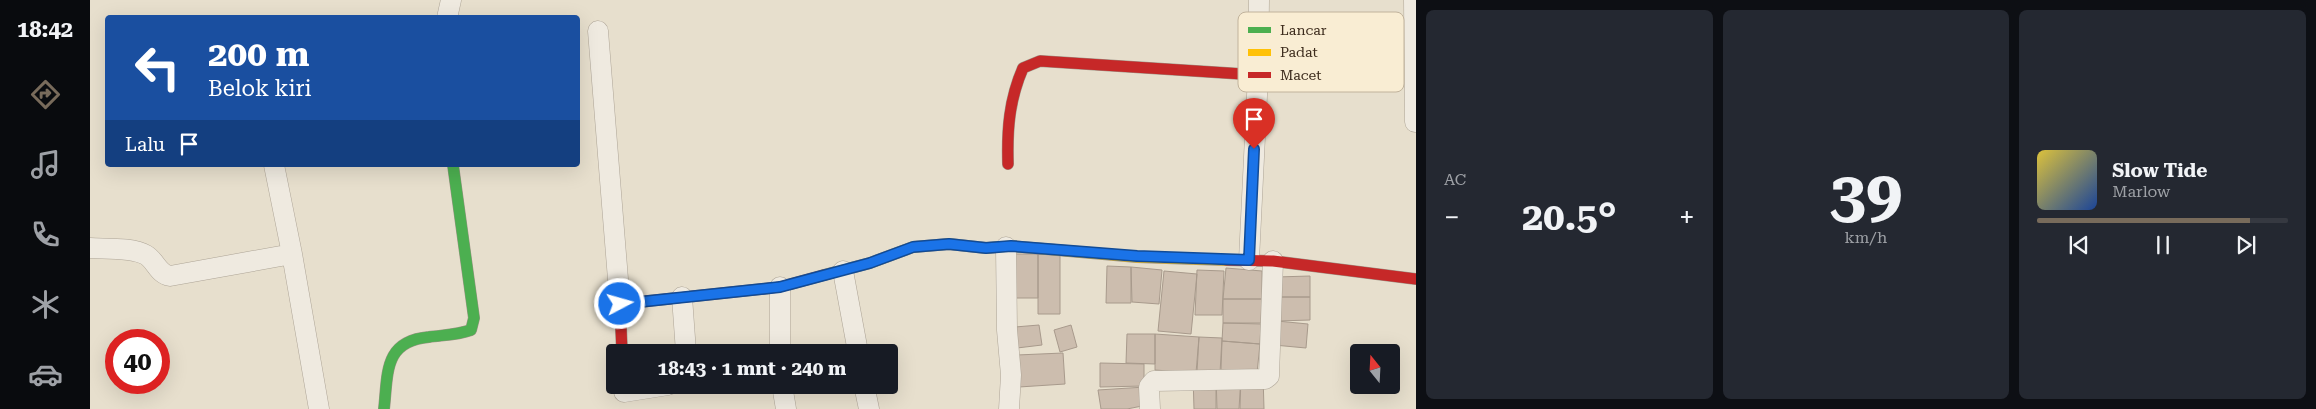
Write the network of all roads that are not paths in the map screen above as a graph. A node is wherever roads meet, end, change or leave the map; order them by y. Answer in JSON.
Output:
{"nodes":[{"id":1,"x":451,"y":0,"type":"edge"},
{"id":2,"x":1414,"y":0,"type":"edge"},
{"id":3,"x":448,"y":15,"type":"edge"},
{"id":4,"x":598,"y":31,"type":"dead end"},
{"id":5,"x":1238,"y":75,"type":"edge"},
{"id":6,"x":1257,"y":92,"type":"edge"},
{"id":7,"x":1415,"y":122,"type":"edge"},
{"id":8,"x":1008,"y":164,"type":"dead end"},
{"id":9,"x":274,"y":167,"type":"edge"},
{"id":10,"x":453,"y":167,"type":"edge"},
{"id":11,"x":1006,"y":247,"type":"junction"},
{"id":12,"x":90,"y":248,"type":"edge"},
{"id":13,"x":292,"y":254,"type":"junction"},
{"id":14,"x":1249,"y":260,"type":"junction"},
{"id":15,"x":1273,"y":261,"type":"junction"},
{"id":16,"x":843,"y":270,"type":"junction"},
{"id":17,"x":1416,"y":279,"type":"edge"},
{"id":18,"x":780,"y":287,"type":"junction"},
{"id":19,"x":682,"y":297,"type":"junction"},
{"id":20,"x":620,"y":304,"type":"junction"},
{"id":21,"x":622,"y":344,"type":"edge"},
{"id":22,"x":685,"y":344,"type":"edge"},
{"id":23,"x":780,"y":344,"type":"edge"},
{"id":24,"x":857,"y":344,"type":"edge"},
{"id":25,"x":784,"y":394,"type":"edge"},
{"id":26,"x":866,"y":394,"type":"edge"},
{"id":27,"x":319,"y":409,"type":"edge"},
{"id":28,"x":384,"y":409,"type":"edge"},
{"id":29,"x":786,"y":409,"type":"edge"},
{"id":30,"x":869,"y":409,"type":"edge"},
{"id":31,"x":1009,"y":409,"type":"edge"},
{"id":32,"x":1150,"y":409,"type":"edge"}],
"edges":[{"from":1,"to":3,"type":"street"},
{"from":2,"to":7,"type":"street"},
{"from":4,"to":20,"type":"street"},
{"from":5,"to":8,"type":"street"},
{"from":6,"to":14,"type":"street"},
{"from":9,"to":13,"type":"street"},
{"from":10,"to":28,"type":"street"},
{"from":11,"to":14,"type":"street"},
{"from":11,"to":16,"type":"street"},
{"from":11,"to":31,"type":"street"},
{"from":12,"to":13,"type":"street"},
{"from":13,"to":27,"type":"street"},
{"from":14,"to":15,"type":"street"},
{"from":15,"to":17,"type":"street"},
{"from":15,"to":32,"type":"street"},
{"from":16,"to":18,"type":"street"},
{"from":16,"to":24,"type":"street"},
{"from":18,"to":19,"type":"street"},
{"from":18,"to":23,"type":"street"},
{"from":19,"to":20,"type":"street"},
{"from":19,"to":22,"type":"street"},
{"from":20,"to":21,"type":"street"},
{"from":25,"to":29,"type":"street"},
{"from":26,"to":30,"type":"street"}]}
